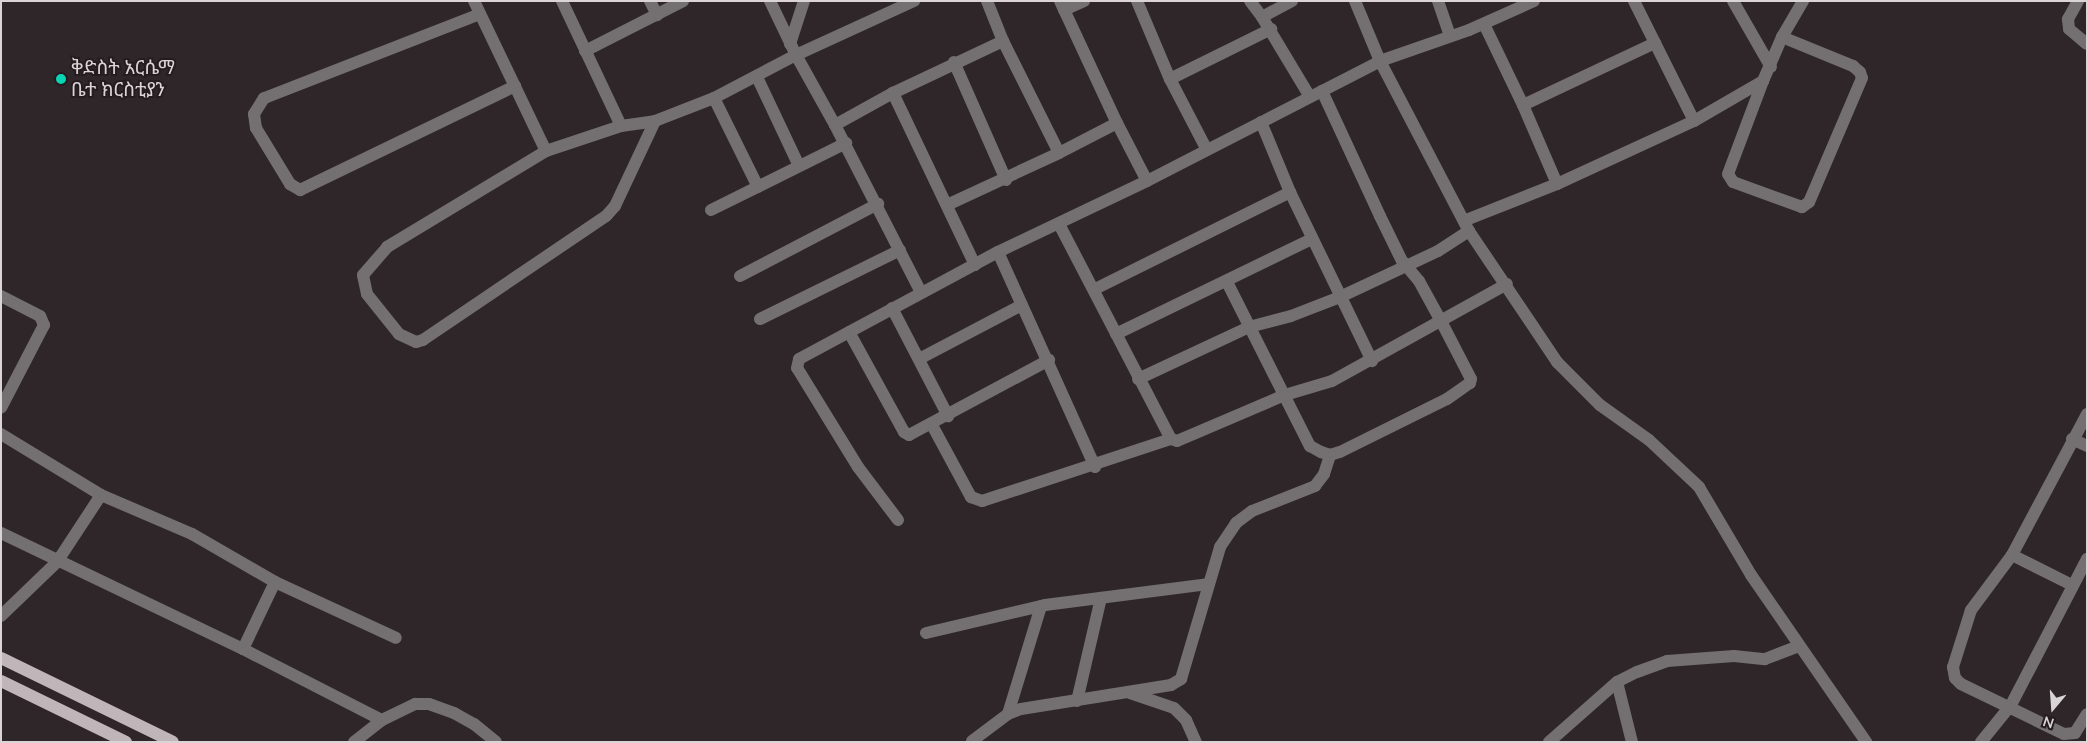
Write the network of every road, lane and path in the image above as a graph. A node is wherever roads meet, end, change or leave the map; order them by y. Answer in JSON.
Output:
{"nodes":[{"id":1,"x":474,"y":1,"type":"edge"},
{"id":2,"x":562,"y":1,"type":"edge"},
{"id":3,"x":650,"y":1,"type":"edge"},
{"id":4,"x":770,"y":1,"type":"edge"},
{"id":5,"x":804,"y":1,"type":"edge"},
{"id":6,"x":914,"y":1,"type":"edge"},
{"id":7,"x":987,"y":1,"type":"edge"},
{"id":8,"x":1084,"y":1,"type":"edge"},
{"id":9,"x":1137,"y":1,"type":"edge"},
{"id":10,"x":1250,"y":1,"type":"edge"},
{"id":11,"x":1292,"y":1,"type":"edge"},
{"id":12,"x":1356,"y":1,"type":"edge"},
{"id":13,"x":1438,"y":1,"type":"edge"},
{"id":14,"x":1534,"y":1,"type":"edge"},
{"id":15,"x":1634,"y":1,"type":"edge"},
{"id":16,"x":1733,"y":1,"type":"edge"},
{"id":17,"x":1803,"y":1,"type":"edge"},
{"id":18,"x":2078,"y":1,"type":"edge"},
{"id":19,"x":681,"y":2,"type":"edge"},
{"id":20,"x":1062,"y":6,"type":"edge"},
{"id":21,"x":480,"y":14,"type":"junction"},
{"id":22,"x":657,"y":15,"type":"junction"},
{"id":23,"x":1262,"y":17,"type":"junction"},
{"id":24,"x":1484,"y":24,"type":"junction"},
{"id":25,"x":1271,"y":29,"type":"junction"},
{"id":26,"x":1450,"y":36,"type":"junction"},
{"id":27,"x":1782,"y":37,"type":"junction"},
{"id":28,"x":1003,"y":41,"type":"junction"},
{"id":29,"x":1655,"y":43,"type":"junction"},
{"id":30,"x":2087,"y":44,"type":"edge"},
{"id":31,"x":793,"y":50,"type":"junction"},
{"id":32,"x":585,"y":51,"type":"junction"},
{"id":33,"x":1380,"y":61,"type":"junction"},
{"id":34,"x":954,"y":62,"type":"junction"},
{"id":35,"x":1771,"y":67,"type":"junction"},
{"id":36,"x":756,"y":77,"type":"junction"},
{"id":37,"x":1170,"y":79,"type":"junction"},
{"id":38,"x":1763,"y":81,"type":"junction"},
{"id":39,"x":515,"y":86,"type":"junction"},
{"id":40,"x":1322,"y":91,"type":"junction"},
{"id":41,"x":893,"y":93,"type":"junction"},
{"id":42,"x":1310,"y":97,"type":"junction"},
{"id":43,"x":714,"y":98,"type":"junction"},
{"id":44,"x":1523,"y":104,"type":"junction"},
{"id":45,"x":655,"y":121,"type":"junction"},
{"id":46,"x":1694,"y":121,"type":"junction"},
{"id":47,"x":1261,"y":122,"type":"junction"},
{"id":48,"x":1117,"y":123,"type":"junction"},
{"id":49,"x":835,"y":125,"type":"junction"},
{"id":50,"x":621,"y":126,"type":"junction"},
{"id":51,"x":846,"y":143,"type":"junction"},
{"id":52,"x":1207,"y":150,"type":"junction"},
{"id":53,"x":546,"y":151,"type":"junction"},
{"id":54,"x":1059,"y":153,"type":"junction"},
{"id":55,"x":799,"y":166,"type":"junction"},
{"id":56,"x":1006,"y":180,"type":"junction"},
{"id":57,"x":1147,"y":181,"type":"junction"},
{"id":58,"x":1557,"y":184,"type":"junction"},
{"id":59,"x":758,"y":187,"type":"junction"},
{"id":60,"x":1290,"y":192,"type":"junction"},
{"id":61,"x":878,"y":204,"type":"junction"},
{"id":62,"x":947,"y":205,"type":"junction"},
{"id":63,"x":711,"y":210,"type":"dead end"},
{"id":64,"x":1059,"y":224,"type":"junction"},
{"id":65,"x":1468,"y":225,"type":"junction"},
{"id":66,"x":1312,"y":239,"type":"junction"},
{"id":67,"x":900,"y":250,"type":"junction"},
{"id":68,"x":998,"y":252,"type":"junction"},
{"id":69,"x":1406,"y":265,"type":"junction"},
{"id":70,"x":975,"y":266,"type":"junction"},
{"id":71,"x":740,"y":276,"type":"dead end"},
{"id":72,"x":1227,"y":282,"type":"junction"},
{"id":73,"x":1507,"y":284,"type":"junction"},
{"id":74,"x":1095,"y":289,"type":"junction"},
{"id":75,"x":921,"y":292,"type":"junction"},
{"id":76,"x":1,"y":296,"type":"edge"},
{"id":77,"x":1340,"y":297,"type":"junction"},
{"id":78,"x":1022,"y":305,"type":"junction"},
{"id":79,"x":892,"y":308,"type":"junction"},
{"id":80,"x":760,"y":319,"type":"dead end"},
{"id":81,"x":1442,"y":323,"type":"junction"},
{"id":82,"x":1249,"y":327,"type":"junction"},
{"id":83,"x":849,"y":332,"type":"junction"},
{"id":84,"x":1116,"y":334,"type":"junction"},
{"id":85,"x":919,"y":359,"type":"junction"},
{"id":86,"x":1049,"y":360,"type":"junction"},
{"id":87,"x":1372,"y":361,"type":"junction"},
{"id":88,"x":1138,"y":379,"type":"junction"},
{"id":89,"x":1285,"y":395,"type":"junction"},
{"id":90,"x":1,"y":408,"type":"edge"},
{"id":91,"x":2087,"y":414,"type":"edge"},
{"id":92,"x":948,"y":416,"type":"junction"},
{"id":93,"x":932,"y":425,"type":"junction"},
{"id":94,"x":1,"y":434,"type":"edge"},
{"id":95,"x":1171,"y":439,"type":"junction"},
{"id":96,"x":2072,"y":439,"type":"junction"},
{"id":97,"x":2087,"y":446,"type":"edge"},
{"id":98,"x":1330,"y":455,"type":"junction"},
{"id":99,"x":1095,"y":467,"type":"junction"},
{"id":100,"x":100,"y":495,"type":"junction"},
{"id":101,"x":898,"y":520,"type":"dead end"},
{"id":102,"x":1,"y":533,"type":"edge"},
{"id":103,"x":2012,"y":555,"type":"junction"},
{"id":104,"x":2087,"y":559,"type":"edge"},
{"id":105,"x":57,"y":562,"type":"junction"},
{"id":106,"x":275,"y":582,"type":"junction"},
{"id":107,"x":1208,"y":584,"type":"junction"},
{"id":108,"x":2072,"y":585,"type":"junction"},
{"id":109,"x":1101,"y":598,"type":"junction"},
{"id":110,"x":1041,"y":606,"type":"junction"},
{"id":111,"x":1,"y":616,"type":"edge"},
{"id":112,"x":926,"y":634,"type":"dead end"},
{"id":113,"x":396,"y":638,"type":"dead end"},
{"id":114,"x":1799,"y":646,"type":"junction"},
{"id":115,"x":243,"y":649,"type":"junction"},
{"id":116,"x":1,"y":658,"type":"edge"},
{"id":117,"x":1,"y":681,"type":"edge"},
{"id":118,"x":1618,"y":682,"type":"junction"},
{"id":119,"x":1128,"y":693,"type":"junction"},
{"id":120,"x":1077,"y":701,"type":"junction"},
{"id":121,"x":2011,"y":705,"type":"junction"},
{"id":122,"x":1008,"y":714,"type":"junction"},
{"id":123,"x":2087,"y":714,"type":"edge"},
{"id":124,"x":382,"y":720,"type":"junction"},
{"id":125,"x":972,"y":741,"type":"edge"},
{"id":126,"x":126,"y":742,"type":"edge"},
{"id":127,"x":173,"y":742,"type":"edge"},
{"id":128,"x":354,"y":742,"type":"edge"},
{"id":129,"x":496,"y":742,"type":"edge"},
{"id":130,"x":1196,"y":742,"type":"edge"},
{"id":131,"x":1549,"y":742,"type":"edge"},
{"id":132,"x":1632,"y":742,"type":"edge"},
{"id":133,"x":1866,"y":742,"type":"edge"},
{"id":134,"x":1981,"y":742,"type":"edge"}],
"edges":[{"from":1,"to":21,"type":"street"},
{"from":2,"to":32,"type":"street"},
{"from":3,"to":22,"type":"street"},
{"from":4,"to":31,"type":"street"},
{"from":5,"to":31,"type":"street"},
{"from":6,"to":31,"type":"street"},
{"from":7,"to":28,"type":"street"},
{"from":8,"to":20,"type":"street"},
{"from":9,"to":37,"type":"street"},
{"from":10,"to":23,"type":"street"},
{"from":11,"to":23,"type":"street"},
{"from":12,"to":33,"type":"street"},
{"from":13,"to":26,"type":"street"},
{"from":14,"to":24,"type":"street"},
{"from":15,"to":29,"type":"street"},
{"from":16,"to":35,"type":"street"},
{"from":17,"to":27,"type":"street"},
{"from":18,"to":30,"type":"street"},
{"from":19,"to":22,"type":"street"},
{"from":20,"to":48,"type":"street"},
{"from":21,"to":39,"type":"street"},
{"from":21,"to":39,"type":"street"},
{"from":22,"to":32,"type":"street"},
{"from":23,"to":25,"type":"street"},
{"from":24,"to":26,"type":"street"},
{"from":24,"to":44,"type":"street"},
{"from":25,"to":37,"type":"street"},
{"from":25,"to":42,"type":"street"},
{"from":26,"to":33,"type":"street"},
{"from":27,"to":35,"type":"street"},
{"from":27,"to":38,"type":"street"},
{"from":28,"to":34,"type":"street"},
{"from":28,"to":54,"type":"street"},
{"from":29,"to":44,"type":"street"},
{"from":29,"to":46,"type":"street"},
{"from":31,"to":36,"type":"street"},
{"from":31,"to":49,"type":"street"},
{"from":32,"to":50,"type":"street"},
{"from":33,"to":40,"type":"street"},
{"from":33,"to":65,"type":"street"},
{"from":34,"to":41,"type":"street"},
{"from":34,"to":56,"type":"street"},
{"from":35,"to":38,"type":"street"},
{"from":36,"to":43,"type":"street"},
{"from":36,"to":55,"type":"street"},
{"from":37,"to":52,"type":"street"},
{"from":38,"to":46,"type":"street"},
{"from":39,"to":53,"type":"street"},
{"from":40,"to":42,"type":"street"},
{"from":40,"to":69,"type":"street"},
{"from":41,"to":49,"type":"street"},
{"from":41,"to":62,"type":"street"},
{"from":42,"to":47,"type":"street"},
{"from":43,"to":45,"type":"street"},
{"from":43,"to":59,"type":"street"},
{"from":44,"to":58,"type":"street"},
{"from":45,"to":50,"type":"street"},
{"from":45,"to":53,"type":"street"},
{"from":46,"to":58,"type":"street"},
{"from":47,"to":52,"type":"street"},
{"from":47,"to":60,"type":"street"},
{"from":48,"to":54,"type":"street"},
{"from":48,"to":57,"type":"street"},
{"from":49,"to":51,"type":"street"},
{"from":50,"to":53,"type":"street"},
{"from":51,"to":55,"type":"street"},
{"from":51,"to":61,"type":"street"},
{"from":52,"to":57,"type":"street"},
{"from":54,"to":56,"type":"street"},
{"from":55,"to":59,"type":"street"},
{"from":56,"to":62,"type":"street"},
{"from":57,"to":64,"type":"street"},
{"from":58,"to":65,"type":"street"},
{"from":59,"to":63,"type":"street"},
{"from":60,"to":66,"type":"street"},
{"from":60,"to":74,"type":"street"},
{"from":61,"to":67,"type":"street"},
{"from":61,"to":71,"type":"street"},
{"from":62,"to":70,"type":"street"},
{"from":64,"to":68,"type":"street"},
{"from":64,"to":74,"type":"street"},
{"from":65,"to":69,"type":"street"},
{"from":65,"to":73,"type":"street"},
{"from":66,"to":72,"type":"street"},
{"from":66,"to":77,"type":"street"},
{"from":67,"to":75,"type":"street"},
{"from":67,"to":80,"type":"street"},
{"from":68,"to":70,"type":"street"},
{"from":68,"to":78,"type":"street"},
{"from":69,"to":77,"type":"street"},
{"from":69,"to":81,"type":"street"},
{"from":70,"to":75,"type":"street"},
{"from":72,"to":82,"type":"street"},
{"from":72,"to":84,"type":"street"},
{"from":73,"to":81,"type":"street"},
{"from":73,"to":114,"type":"street"},
{"from":74,"to":84,"type":"street"},
{"from":75,"to":79,"type":"street"},
{"from":76,"to":90,"type":"street"},
{"from":77,"to":82,"type":"street"},
{"from":77,"to":87,"type":"street"},
{"from":78,"to":85,"type":"street"},
{"from":78,"to":86,"type":"street"},
{"from":79,"to":83,"type":"street"},
{"from":79,"to":85,"type":"street"},
{"from":81,"to":87,"type":"street"},
{"from":81,"to":98,"type":"street"},
{"from":82,"to":88,"type":"street"},
{"from":82,"to":89,"type":"street"},
{"from":83,"to":93,"type":"street"},
{"from":83,"to":101,"type":"street"},
{"from":84,"to":88,"type":"street"},
{"from":85,"to":92,"type":"street"},
{"from":86,"to":92,"type":"street"},
{"from":86,"to":99,"type":"street"},
{"from":87,"to":89,"type":"street"},
{"from":88,"to":95,"type":"street"},
{"from":89,"to":95,"type":"street"},
{"from":89,"to":98,"type":"street"},
{"from":91,"to":96,"type":"street"},
{"from":92,"to":93,"type":"street"},
{"from":93,"to":99,"type":"street"},
{"from":94,"to":100,"type":"street"},
{"from":95,"to":99,"type":"street"},
{"from":96,"to":97,"type":"street"},
{"from":96,"to":103,"type":"street"},
{"from":98,"to":107,"type":"street"},
{"from":100,"to":105,"type":"street"},
{"from":100,"to":106,"type":"street"},
{"from":102,"to":105,"type":"street"},
{"from":103,"to":108,"type":"street"},
{"from":103,"to":121,"type":"street"},
{"from":104,"to":108,"type":"street"},
{"from":105,"to":111,"type":"street"},
{"from":105,"to":115,"type":"street"},
{"from":106,"to":113,"type":"street"},
{"from":106,"to":115,"type":"street"},
{"from":107,"to":109,"type":"street"},
{"from":107,"to":119,"type":"street"},
{"from":108,"to":121,"type":"street"},
{"from":109,"to":110,"type":"street"},
{"from":109,"to":120,"type":"street"},
{"from":110,"to":112,"type":"street"},
{"from":110,"to":122,"type":"street"},
{"from":114,"to":118,"type":"street"},
{"from":114,"to":133,"type":"street"},
{"from":115,"to":124,"type":"street"},
{"from":116,"to":127,"type":"main road"},
{"from":117,"to":126,"type":"main road"},
{"from":118,"to":131,"type":"street"},
{"from":118,"to":132,"type":"street"},
{"from":119,"to":120,"type":"street"},
{"from":119,"to":130,"type":"street"},
{"from":120,"to":122,"type":"street"},
{"from":121,"to":123,"type":"street"},
{"from":121,"to":134,"type":"street"},
{"from":122,"to":125,"type":"street"},
{"from":124,"to":128,"type":"street"},
{"from":124,"to":129,"type":"street"}]}
